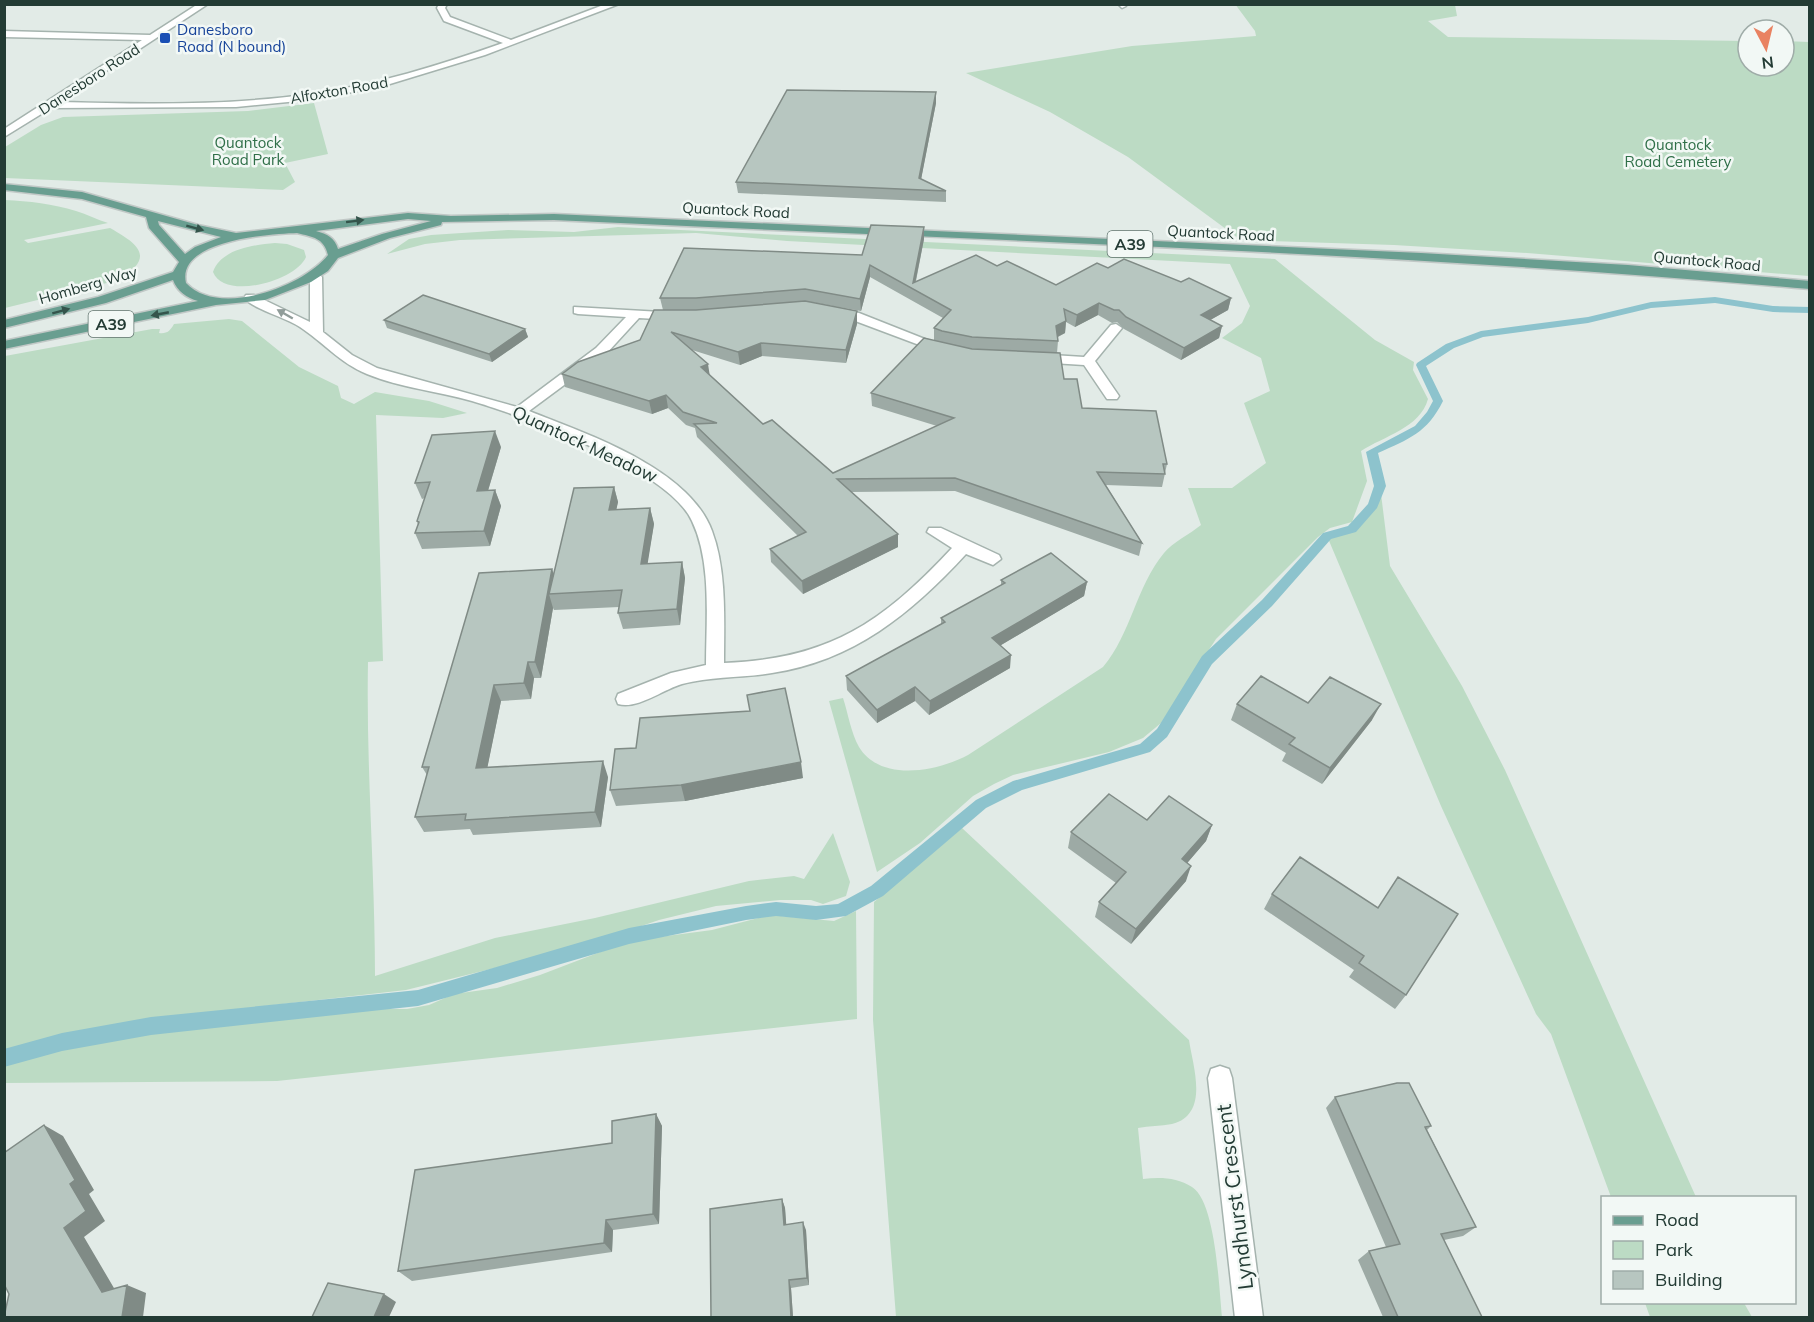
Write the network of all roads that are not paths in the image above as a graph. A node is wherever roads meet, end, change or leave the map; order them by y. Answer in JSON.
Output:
{"nodes":[{"id":1,"x":204,"y":4,"type":"edge"},
{"id":2,"x":443,"y":4,"type":"edge"},
{"id":3,"x":615,"y":4,"type":"edge"},
{"id":4,"x":4,"y":34,"type":"edge"},
{"id":5,"x":152,"y":38,"type":"junction"},
{"id":6,"x":511,"y":43,"type":"junction"},
{"id":7,"x":51,"y":105,"type":"junction"},
{"id":8,"x":4,"y":134,"type":"edge"},
{"id":9,"x":4,"y":187,"type":"edge"},
{"id":10,"x":150,"y":216,"type":"junction"},
{"id":11,"x":451,"y":219,"type":"junction"},
{"id":12,"x":297,"y":230,"type":"junction"},
{"id":13,"x":240,"y":236,"type":"junction"},
{"id":14,"x":334,"y":255,"type":"junction"},
{"id":15,"x":185,"y":261,"type":"junction"},
{"id":16,"x":179,"y":274,"type":"junction"},
{"id":17,"x":316,"y":276,"type":"junction"},
{"id":18,"x":1809,"y":285,"type":"edge"},
{"id":19,"x":250,"y":298,"type":"junction"},
{"id":20,"x":217,"y":300,"type":"junction"},
{"id":21,"x":817,"y":309,"type":"edge"},
{"id":22,"x":578,"y":310,"type":"dead end"},
{"id":23,"x":634,"y":315,"type":"junction"},
{"id":24,"x":687,"y":316,"type":"edge"},
{"id":25,"x":4,"y":324,"type":"edge"},
{"id":26,"x":1116,"y":328,"type":"edge"},
{"id":27,"x":317,"y":333,"type":"junction"},
{"id":28,"x":4,"y":345,"type":"edge"},
{"id":29,"x":960,"y":352,"type":"edge"},
{"id":30,"x":1021,"y":357,"type":"edge"},
{"id":31,"x":1088,"y":361,"type":"junction"},
{"id":32,"x":1112,"y":396,"type":"dead end"},
{"id":33,"x":519,"y":412,"type":"junction"},
{"id":34,"x":935,"y":532,"type":"dead end"},
{"id":35,"x":963,"y":547,"type":"junction"},
{"id":36,"x":993,"y":559,"type":"dead end"},
{"id":37,"x":715,"y":670,"type":"junction"},
{"id":38,"x":625,"y":699,"type":"dead end"},
{"id":39,"x":1220,"y":1077,"type":"dead end"},
{"id":40,"x":1249,"y":1317,"type":"edge"}],
"edges":[{"from":1,"to":5,"type":"street","name":"Danesboro Road"},
{"from":2,"to":6,"type":"street"},
{"from":3,"to":6,"type":"street","name":"Alfoxton Road"},
{"from":4,"to":5,"type":"street"},
{"from":5,"to":7,"type":"street","name":"Danesboro Road"},
{"from":6,"to":7,"type":"street","name":"Alfoxton Road"},
{"from":7,"to":8,"type":"street","name":"Danesboro Road"},
{"from":9,"to":10,"type":"main road","number":"A39"},
{"from":10,"to":13,"type":"main road","number":"A39","one_way":true},
{"from":10,"to":15,"type":"main road"},
{"from":12,"to":11,"type":"main road","name":"Quantock Road","number":"A39","one_way":true},
{"from":11,"to":14,"type":"main road","name":"Quantock Road","number":"A39"},
{"from":11,"to":18,"type":"main road","name":"Quantock Road","number":"A39"},
{"from":12,"to":13,"type":"main road","number":"A39"},
{"from":12,"to":14,"type":"main road","number":"A39"},
{"from":13,"to":15,"type":"main road","number":"A39"},
{"from":14,"to":17,"type":"main road","number":"A39"},
{"from":15,"to":16,"type":"main road"},
{"from":16,"to":20,"type":"main road","number":"A39"},
{"from":25,"to":16,"type":"main road","name":"Homberg Way","number":"A39","one_way":true},
{"from":17,"to":19,"type":"main road","number":"A39"},
{"from":17,"to":27,"type":"street"},
{"from":19,"to":20,"type":"main road","number":"A39"},
{"from":27,"to":19,"type":"street","name":"Quantock Meadow","one_way":true},
{"from":20,"to":28,"type":"main road","number":"A39","one_way":true},
{"from":21,"to":29,"type":"street"},
{"from":22,"to":23,"type":"street"},
{"from":23,"to":24,"type":"street"},
{"from":23,"to":33,"type":"street"},
{"from":26,"to":31,"type":"street"},
{"from":27,"to":33,"type":"street","name":"Quantock Meadow"},
{"from":30,"to":31,"type":"street"},
{"from":31,"to":32,"type":"street"},
{"from":33,"to":37,"type":"street","name":"Quantock Meadow"},
{"from":34,"to":35,"type":"street"},
{"from":35,"to":36,"type":"street"},
{"from":35,"to":37,"type":"street"},
{"from":37,"to":38,"type":"street"},
{"from":39,"to":40,"type":"street","name":"Lyndhurst Crescent"}]}
